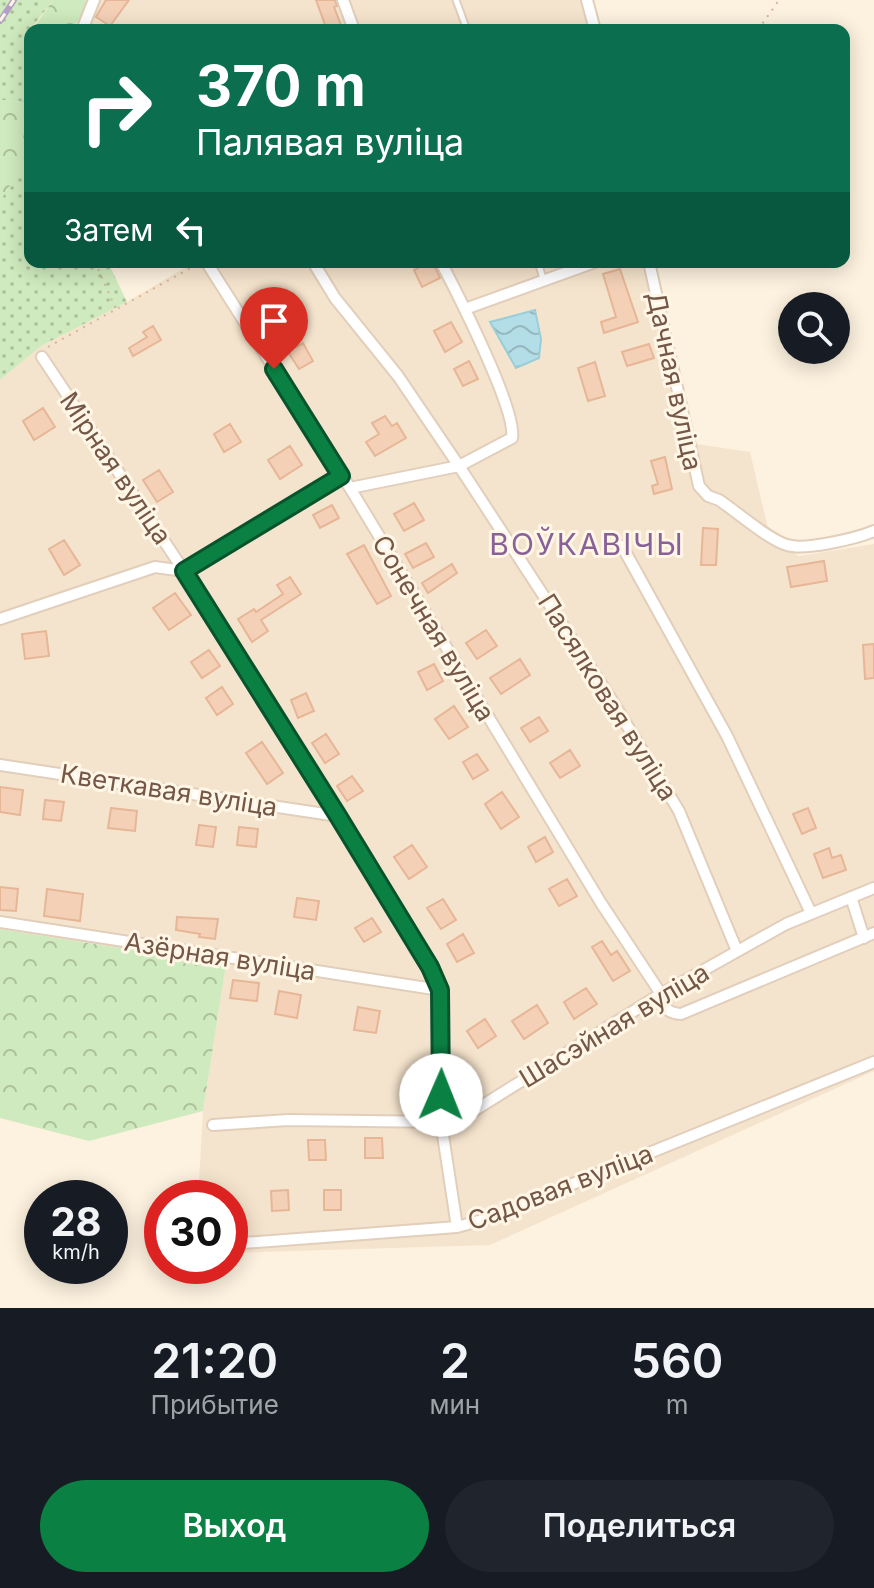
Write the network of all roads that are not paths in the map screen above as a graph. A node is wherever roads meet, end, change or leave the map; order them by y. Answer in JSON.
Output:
{"nodes":[{"id":1,"x":94,"y":0,"type":"edge"},
{"id":2,"x":343,"y":0,"type":"edge"},
{"id":3,"x":456,"y":0,"type":"edge"},
{"id":4,"x":587,"y":0,"type":"edge"},
{"id":5,"x":84,"y":24,"type":"edge"},
{"id":6,"x":352,"y":24,"type":"edge"},
{"id":7,"x":465,"y":24,"type":"edge"},
{"id":8,"x":593,"y":24,"type":"edge"},
{"id":9,"x":210,"y":268,"type":"edge"},
{"id":10,"x":317,"y":268,"type":"edge"},
{"id":11,"x":444,"y":268,"type":"edge"},
{"id":12,"x":540,"y":268,"type":"edge"},
{"id":13,"x":580,"y":268,"type":"edge"},
{"id":14,"x":650,"y":268,"type":"edge"},
{"id":15,"x":544,"y":283,"type":"junction"},
{"id":16,"x":465,"y":309,"type":"junction"},
{"id":17,"x":42,"y":357,"type":"road end"},
{"id":18,"x":459,"y":466,"type":"junction"},
{"id":19,"x":341,"y":476,"type":"junction"},
{"id":20,"x":350,"y":488,"type":"junction"},
{"id":21,"x":874,"y":531,"type":"edge"},
{"id":22,"x":622,"y":546,"type":"dead end"},
{"id":23,"x":184,"y":571,"type":"junction"},
{"id":24,"x":0,"y":619,"type":"edge"},
{"id":25,"x":0,"y":765,"type":"edge"},
{"id":26,"x":338,"y":816,"type":"junction"},
{"id":27,"x":874,"y":888,"type":"edge"},
{"id":28,"x":851,"y":897,"type":"junction"},
{"id":29,"x":811,"y":913,"type":"junction"},
{"id":30,"x":0,"y":922,"type":"edge"},
{"id":31,"x":869,"y":936,"type":"edge"},
{"id":32,"x":737,"y":951,"type":"junction"},
{"id":33,"x":440,"y":990,"type":"junction"},
{"id":34,"x":661,"y":994,"type":"junction"},
{"id":35,"x":874,"y":1062,"type":"edge"},
{"id":36,"x":441,"y":1122,"type":"junction"},
{"id":37,"x":213,"y":1125,"type":"dead end"},
{"id":38,"x":457,"y":1227,"type":"junction"},
{"id":39,"x":248,"y":1243,"type":"edge"}],
"edges":[{"from":1,"to":5,"type":"street"},
{"from":2,"to":6,"type":"street"},
{"from":3,"to":7,"type":"lane"},
{"from":4,"to":8,"type":"street"},
{"from":9,"to":19,"type":"street","name":"Сонечная вуліца"},
{"from":10,"to":18,"type":"street","name":"Пасялковая вуліца"},
{"from":11,"to":16,"type":"street"},
{"from":12,"to":15,"type":"lane"},
{"from":13,"to":15,"type":"street"},
{"from":14,"to":21,"type":"street","name":"Дачная вуліца"},
{"from":15,"to":16,"type":"street"},
{"from":16,"to":18,"type":"street"},
{"from":17,"to":23,"type":"street","name":"Мірная вуліца"},
{"from":18,"to":20,"type":"street"},
{"from":18,"to":32,"type":"street","name":"Пасялковая вуліца"},
{"from":19,"to":20,"type":"street","name":"Сонечная вуліца"},
{"from":19,"to":23,"type":"street"},
{"from":20,"to":34,"type":"street","name":"Сонечная вуліца"},
{"from":22,"to":29,"type":"street"},
{"from":23,"to":24,"type":"street"},
{"from":23,"to":26,"type":"street","name":"Мірная вуліца"},
{"from":25,"to":26,"type":"street","name":"Кветкавая вуліца"},
{"from":26,"to":33,"type":"street","name":"Мірная вуліца"},
{"from":27,"to":28,"type":"street","name":"Шасэйная вуліца"},
{"from":28,"to":29,"type":"street","name":"Шасэйная вуліца"},
{"from":28,"to":31,"type":"street"},
{"from":29,"to":32,"type":"street","name":"Шасэйная вуліца"},
{"from":30,"to":33,"type":"street","name":"Азёрная вуліца"},
{"from":31,"to":34,"type":"street"},
{"from":32,"to":34,"type":"street","name":"Шасэйная вуліца"},
{"from":33,"to":36,"type":"street","name":"Мірная вуліца"},
{"from":34,"to":36,"type":"street","name":"Шасэйная вуліца"},
{"from":35,"to":38,"type":"street","name":"Садовая вуліца"},
{"from":36,"to":37,"type":"street","name":"Шасэйная вуліца"},
{"from":36,"to":38,"type":"street","name":"Мірная вуліца"},
{"from":38,"to":39,"type":"street","name":"Садовая вуліца"}]}
